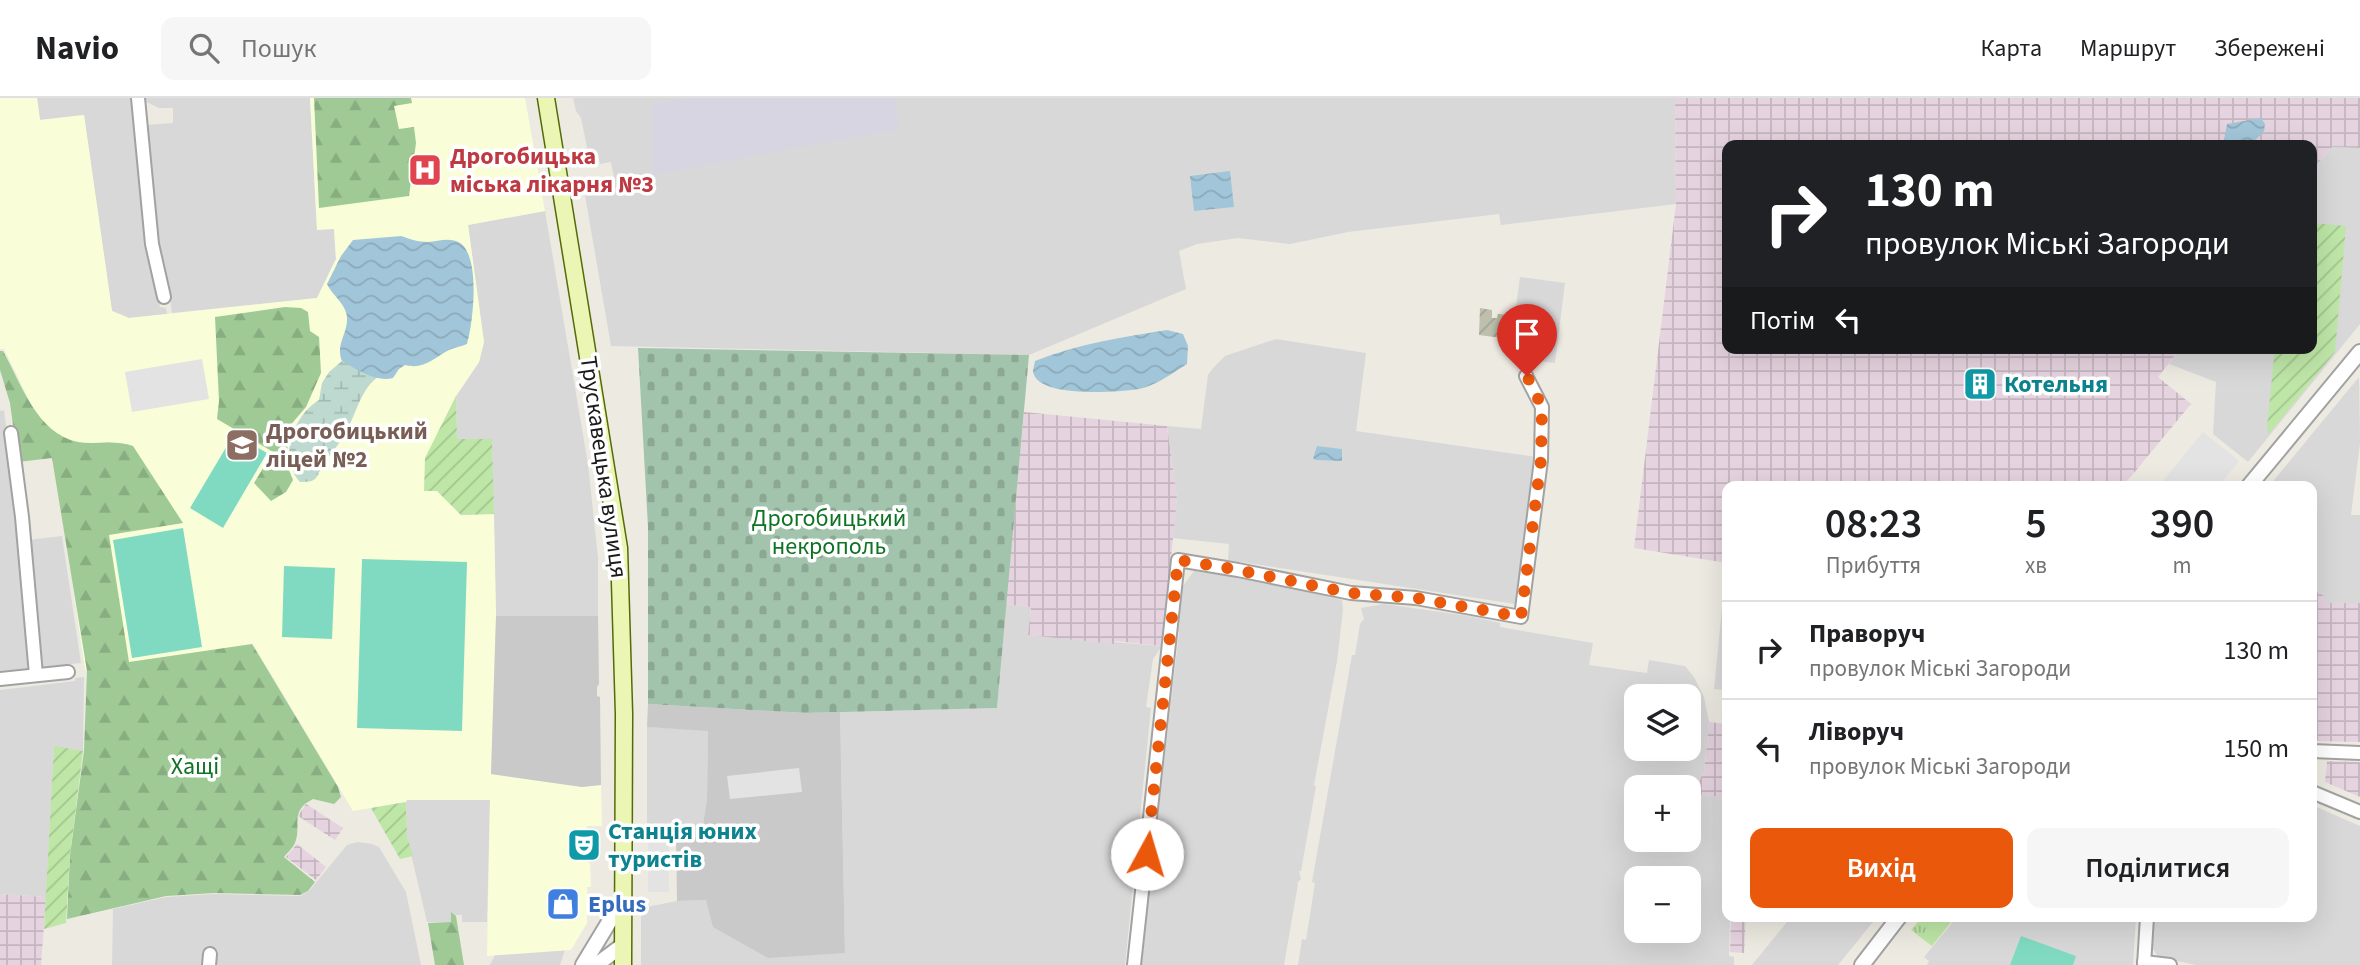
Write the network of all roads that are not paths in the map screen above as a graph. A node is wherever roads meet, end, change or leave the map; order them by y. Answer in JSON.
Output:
{"nodes":[{"id":1,"x":138,"y":98,"type":"edge"},
{"id":2,"x":546,"y":98,"type":"edge"},
{"id":3,"x":164,"y":297,"type":"dead end"},
{"id":4,"x":2360,"y":352,"type":"edge"},
{"id":5,"x":1527,"y":376,"type":"dead end"},
{"id":6,"x":11,"y":433,"type":"dead end"},
{"id":7,"x":2253,"y":481,"type":"edge"},
{"id":8,"x":68,"y":672,"type":"dead end"},
{"id":9,"x":36,"y":675,"type":"junction"},
{"id":10,"x":0,"y":679,"type":"edge"},
{"id":11,"x":2317,"y":751,"type":"edge"},
{"id":12,"x":2360,"y":753,"type":"edge"},
{"id":13,"x":2317,"y":794,"type":"edge"},
{"id":14,"x":2360,"y":812,"type":"edge"},
{"id":15,"x":623,"y":899,"type":"junction"},
{"id":16,"x":1895,"y":922,"type":"edge"},
{"id":17,"x":2147,"y":922,"type":"edge"},
{"id":18,"x":623,"y":945,"type":"junction"},
{"id":19,"x":2144,"y":964,"type":"edge"},
{"id":20,"x":583,"y":965,"type":"edge"},
{"id":21,"x":596,"y":965,"type":"edge"},
{"id":22,"x":623,"y":965,"type":"edge"},
{"id":23,"x":1134,"y":965,"type":"edge"},
{"id":24,"x":1862,"y":965,"type":"edge"},
{"id":25,"x":2170,"y":965,"type":"edge"}],
"edges":[{"from":1,"to":3,"type":"street"},
{"from":2,"to":15,"type":"main road","name":"Трускавецька вулиця"},
{"from":4,"to":7,"type":"street"},
{"from":5,"to":23,"type":"street"},
{"from":6,"to":9,"type":"street"},
{"from":8,"to":9,"type":"street"},
{"from":9,"to":10,"type":"street"},
{"from":11,"to":12,"type":"street"},
{"from":13,"to":14,"type":"street"},
{"from":15,"to":18,"type":"main road","name":"Трускавецька вулиця"},
{"from":15,"to":20,"type":"street"},
{"from":16,"to":24,"type":"street"},
{"from":17,"to":19,"type":"street"},
{"from":18,"to":21,"type":"street"},
{"from":18,"to":22,"type":"main road","name":"Трускавецька вулиця"},
{"from":19,"to":25,"type":"street"}]}
